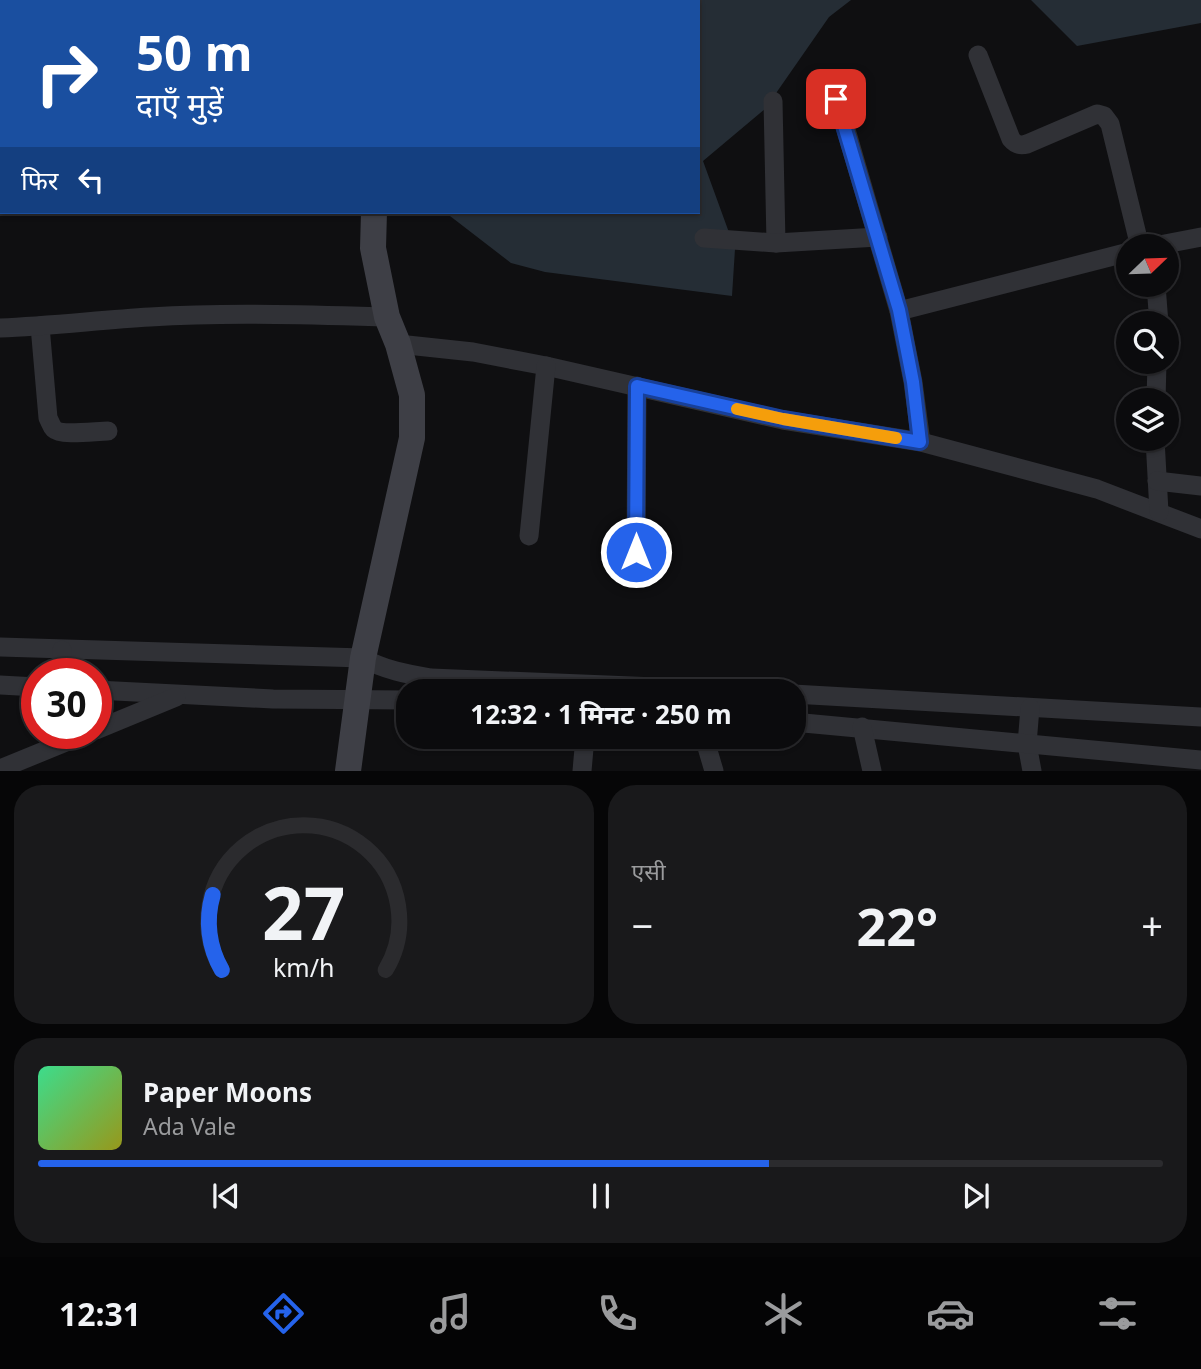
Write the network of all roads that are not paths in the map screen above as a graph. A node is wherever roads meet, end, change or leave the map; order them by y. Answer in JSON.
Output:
{"nodes":[{"id":1,"x":978,"y":55,"type":"dead end"},
{"id":2,"x":836,"y":99,"type":"dead end"},
{"id":3,"x":773,"y":101,"type":"dead end"},
{"id":4,"x":374,"y":214,"type":"edge"},
{"id":5,"x":1137,"y":234,"type":"edge"},
{"id":6,"x":878,"y":237,"type":"junction"},
{"id":7,"x":1201,"y":237,"type":"edge"},
{"id":8,"x":704,"y":238,"type":"dead end"},
{"id":9,"x":1180,"y":241,"type":"edge"},
{"id":10,"x":776,"y":243,"type":"junction"},
{"id":11,"x":1116,"y":255,"type":"edge"},
{"id":12,"x":899,"y":310,"type":"junction"},
{"id":13,"x":387,"y":317,"type":"junction"},
{"id":14,"x":40,"y":327,"type":"junction"},
{"id":15,"x":0,"y":328,"type":"edge"},
{"id":16,"x":398,"y":344,"type":"junction"},
{"id":17,"x":546,"y":366,"type":"junction"},
{"id":18,"x":637,"y":386,"type":"junction"},
{"id":19,"x":108,"y":431,"type":"dead end"},
{"id":20,"x":920,"y":442,"type":"junction"},
{"id":21,"x":1156,"y":451,"type":"edge"},
{"id":22,"x":1157,"y":481,"type":"junction"},
{"id":23,"x":1201,"y":486,"type":"edge"},
{"id":24,"x":1159,"y":512,"type":"junction"},
{"id":25,"x":1201,"y":529,"type":"edge"},
{"id":26,"x":529,"y":537,"type":"dead end"},
{"id":27,"x":636,"y":552,"type":"dead end"},
{"id":28,"x":0,"y":647,"type":"edge"},
{"id":29,"x":62,"y":650,"type":"junction"},
{"id":30,"x":62,"y":658,"type":"edge"},
{"id":31,"x":363,"y":658,"type":"junction"},
{"id":32,"x":455,"y":679,"type":"edge"},
{"id":33,"x":0,"y":685,"type":"edge"},
{"id":34,"x":21,"y":686,"type":"edge"},
{"id":35,"x":112,"y":691,"type":"edge"},
{"id":36,"x":180,"y":695,"type":"junction"},
{"id":37,"x":806,"y":695,"type":"edge"},
{"id":38,"x":356,"y":698,"type":"junction"},
{"id":39,"x":396,"y":700,"type":"edge"},
{"id":40,"x":1030,"y":708,"type":"junction"},
{"id":41,"x":1201,"y":717,"type":"edge"},
{"id":42,"x":112,"y":723,"type":"edge"},
{"id":43,"x":806,"y":723,"type":"edge"},
{"id":44,"x":862,"y":727,"type":"junction"},
{"id":45,"x":1027,"y":744,"type":"junction"},
{"id":46,"x":49,"y":749,"type":"edge"},
{"id":47,"x":584,"y":749,"type":"edge"},
{"id":48,"x":706,"y":749,"type":"edge"},
{"id":49,"x":1193,"y":763,"type":"edge"},
{"id":50,"x":710,"y":768,"type":"edge"},
{"id":51,"x":0,"y":769,"type":"edge"},
{"id":52,"x":348,"y":771,"type":"edge"},
{"id":53,"x":582,"y":771,"type":"edge"},
{"id":54,"x":872,"y":771,"type":"edge"},
{"id":55,"x":1032,"y":771,"type":"edge"}],
"edges":[{"from":1,"to":5,"type":"street"},
{"from":2,"to":6,"type":"street"},
{"from":3,"to":10,"type":"street"},
{"from":4,"to":13,"type":"street"},
{"from":6,"to":10,"type":"street"},
{"from":6,"to":12,"type":"street"},
{"from":7,"to":9,"type":"street"},
{"from":8,"to":10,"type":"street"},
{"from":11,"to":12,"type":"street"},
{"from":12,"to":20,"type":"street"},
{"from":13,"to":14,"type":"street"},
{"from":13,"to":16,"type":"street"},
{"from":14,"to":15,"type":"street"},
{"from":14,"to":19,"type":"street"},
{"from":16,"to":17,"type":"street"},
{"from":16,"to":31,"type":"street"},
{"from":17,"to":18,"type":"street"},
{"from":17,"to":26,"type":"street"},
{"from":18,"to":20,"type":"street"},
{"from":18,"to":27,"type":"street"},
{"from":20,"to":24,"type":"street"},
{"from":21,"to":22,"type":"street"},
{"from":22,"to":23,"type":"street"},
{"from":22,"to":24,"type":"street"},
{"from":24,"to":25,"type":"street"},
{"from":28,"to":29,"type":"street"},
{"from":29,"to":30,"type":"street"},
{"from":29,"to":31,"type":"street"},
{"from":31,"to":32,"type":"street"},
{"from":31,"to":38,"type":"street"},
{"from":33,"to":34,"type":"street"},
{"from":35,"to":36,"type":"street"},
{"from":36,"to":38,"type":"street"},
{"from":36,"to":42,"type":"street"},
{"from":37,"to":40,"type":"street"},
{"from":38,"to":39,"type":"street"},
{"from":38,"to":52,"type":"street"},
{"from":40,"to":41,"type":"street"},
{"from":40,"to":45,"type":"street"},
{"from":43,"to":44,"type":"street"},
{"from":44,"to":45,"type":"street"},
{"from":44,"to":54,"type":"street"},
{"from":45,"to":49,"type":"street"},
{"from":45,"to":55,"type":"street"},
{"from":46,"to":51,"type":"street"},
{"from":47,"to":53,"type":"street"},
{"from":48,"to":50,"type":"street"}]}
